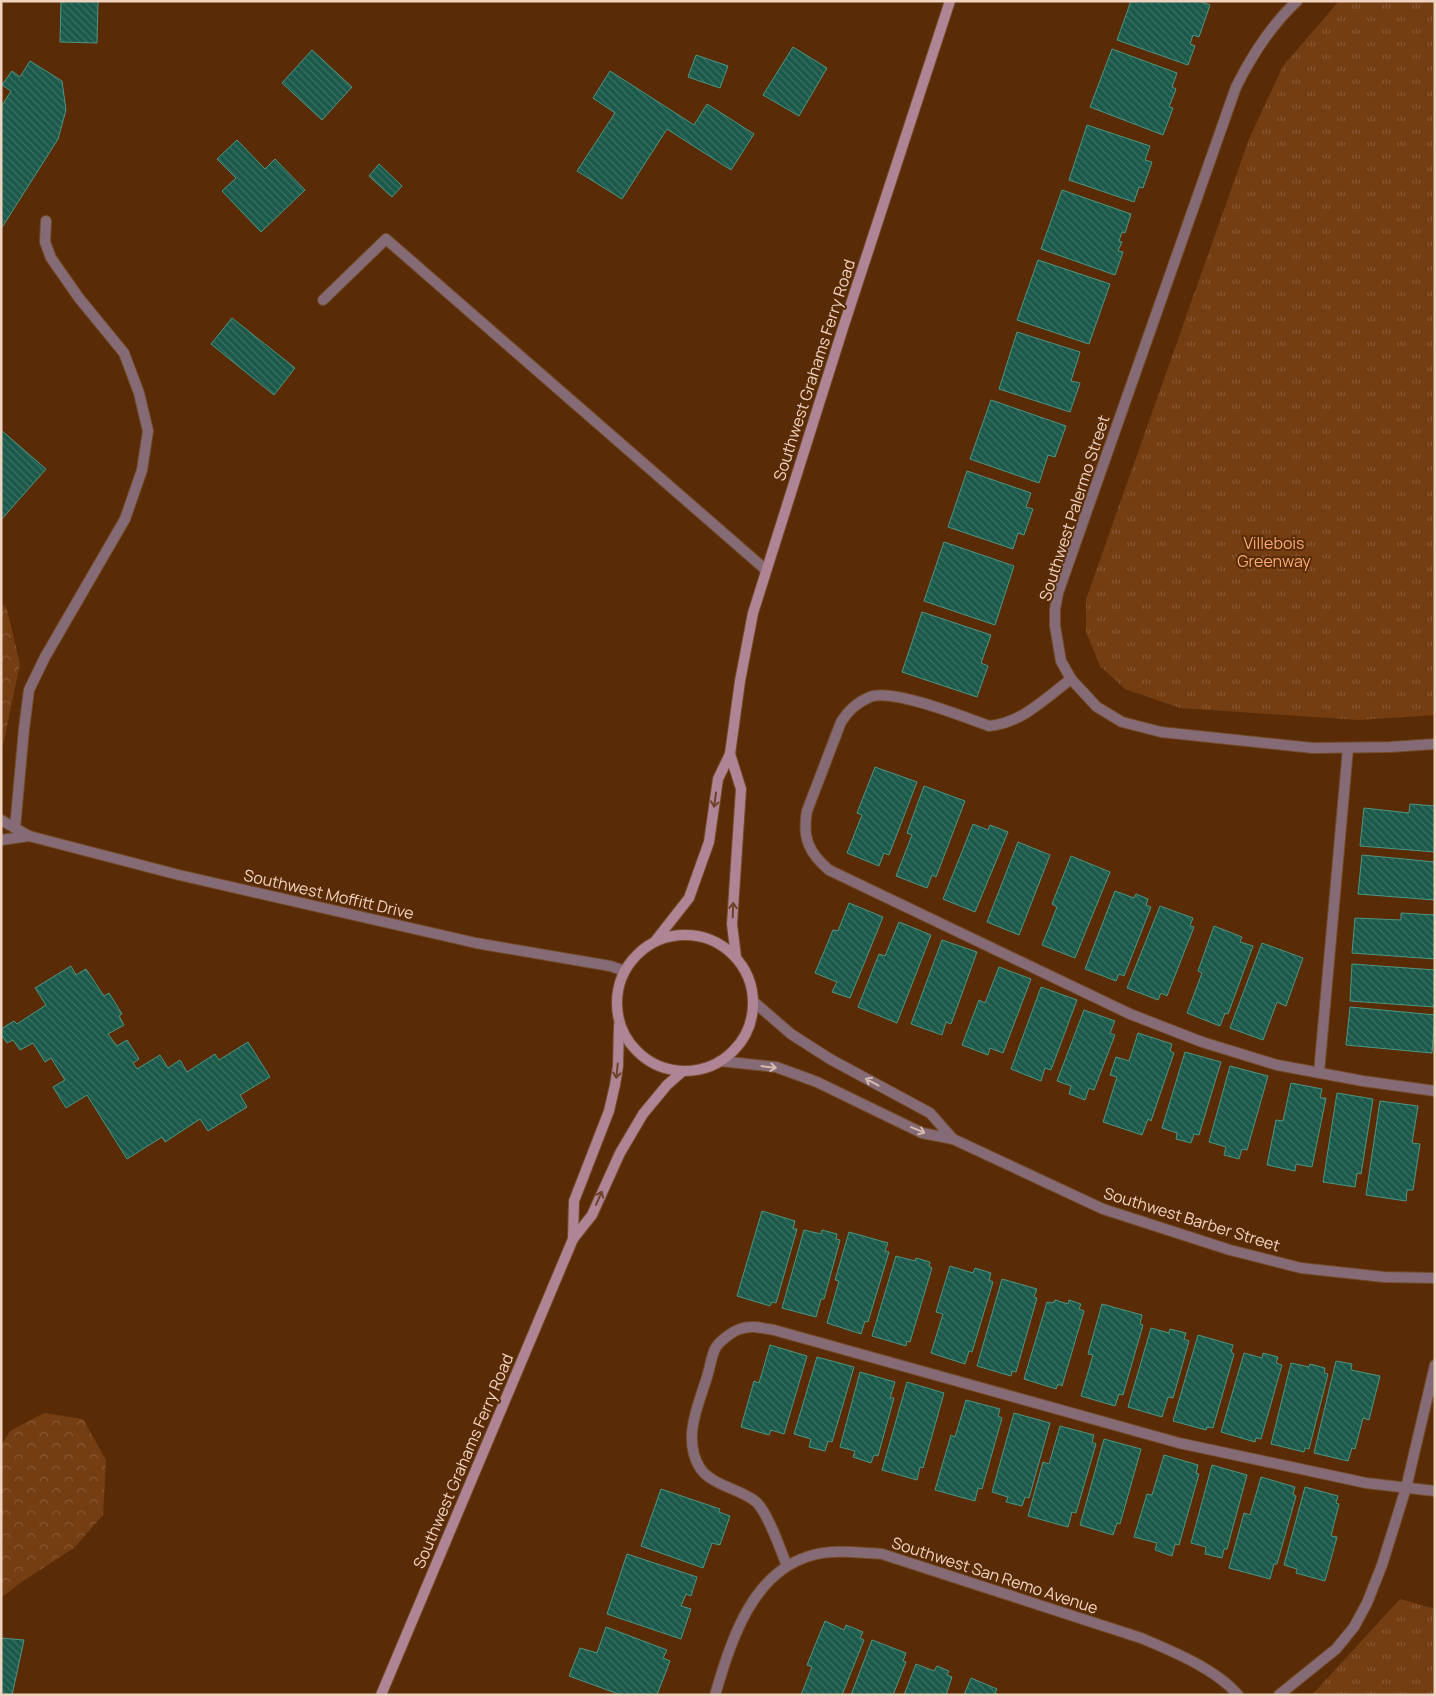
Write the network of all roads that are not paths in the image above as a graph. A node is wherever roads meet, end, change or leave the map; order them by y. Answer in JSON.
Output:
{"nodes":[{"id":1,"x":950,"y":1,"type":"edge"},
{"id":2,"x":1297,"y":1,"type":"edge"},
{"id":3,"x":46,"y":221,"type":"dead end"},
{"id":4,"x":323,"y":300,"type":"dead end"},
{"id":5,"x":766,"y":570,"type":"junction"},
{"id":6,"x":1071,"y":679,"type":"junction"},
{"id":7,"x":1435,"y":744,"type":"edge"},
{"id":8,"x":1348,"y":748,"type":"junction"},
{"id":9,"x":730,"y":754,"type":"junction"},
{"id":10,"x":1,"y":820,"type":"edge"},
{"id":11,"x":15,"y":828,"type":"junction"},
{"id":12,"x":29,"y":836,"type":"junction"},
{"id":13,"x":1,"y":840,"type":"edge"},
{"id":14,"x":656,"y":940,"type":"junction"},
{"id":15,"x":736,"y":958,"type":"junction"},
{"id":16,"x":625,"y":971,"type":"junction"},
{"id":17,"x":754,"y":1002,"type":"junction"},
{"id":18,"x":619,"y":1022,"type":"junction"},
{"id":19,"x":720,"y":1061,"type":"junction"},
{"id":20,"x":683,"y":1071,"type":"junction"},
{"id":21,"x":1319,"y":1073,"type":"junction"},
{"id":22,"x":1435,"y":1091,"type":"edge"},
{"id":23,"x":953,"y":1139,"type":"junction"},
{"id":24,"x":573,"y":1239,"type":"junction"},
{"id":25,"x":1435,"y":1278,"type":"edge"},
{"id":26,"x":1435,"y":1365,"type":"edge"},
{"id":27,"x":1406,"y":1488,"type":"junction"},
{"id":28,"x":1435,"y":1491,"type":"edge"},
{"id":29,"x":787,"y":1566,"type":"junction"},
{"id":30,"x":381,"y":1695,"type":"edge"},
{"id":31,"x":715,"y":1695,"type":"edge"},
{"id":32,"x":1238,"y":1695,"type":"edge"},
{"id":33,"x":1279,"y":1695,"type":"edge"}],
"edges":[{"from":1,"to":5,"type":"main road","name":"Southwest Grahams Ferry Road"},
{"from":2,"to":6,"type":"street","name":"Southwest Palermo Street"},
{"from":3,"to":11,"type":"street"},
{"from":4,"to":5,"type":"street"},
{"from":5,"to":9,"type":"main road","name":"Southwest Grahams Ferry Road"},
{"from":6,"to":8,"type":"street","name":"Southwest Palermo Street"},
{"from":6,"to":21,"type":"street"},
{"from":7,"to":8,"type":"street","name":"Southwest Palermo Street"},
{"from":8,"to":21,"type":"street"},
{"from":9,"to":14,"type":"main road","name":"Southwest Grahams Ferry Road","one_way":true},
{"from":15,"to":9,"type":"main road","name":"Southwest Grahams Ferry Road","one_way":true},
{"from":10,"to":11,"type":"street","name":"Southwest Moffitt Drive"},
{"from":11,"to":12,"type":"street","name":"Southwest Moffitt Drive"},
{"from":12,"to":13,"type":"street","name":"Southwest Moffitt Drive"},
{"from":12,"to":16,"type":"street","name":"Southwest Moffitt Drive"},
{"from":14,"to":15,"type":"main road"},
{"from":14,"to":16,"type":"main road"},
{"from":15,"to":17,"type":"main road"},
{"from":16,"to":18,"type":"main road"},
{"from":17,"to":19,"type":"main road"},
{"from":23,"to":17,"type":"street","name":"Southwest Barber Street","one_way":true},
{"from":18,"to":20,"type":"main road"},
{"from":18,"to":24,"type":"main road","name":"Southwest Grahams Ferry Road","one_way":true},
{"from":19,"to":20,"type":"main road"},
{"from":19,"to":23,"type":"street","name":"Southwest Barber Street","one_way":true},
{"from":24,"to":20,"type":"main road","name":"Southwest Grahams Ferry Road","one_way":true},
{"from":21,"to":22,"type":"street"},
{"from":23,"to":25,"type":"street","name":"Southwest Barber Street"},
{"from":24,"to":30,"type":"main road","name":"Southwest Grahams Ferry Road"},
{"from":26,"to":27,"type":"street"},
{"from":27,"to":28,"type":"street"},
{"from":27,"to":29,"type":"street"},
{"from":27,"to":33,"type":"street"},
{"from":29,"to":31,"type":"street","name":"Southwest San Remo Avenue"},
{"from":29,"to":32,"type":"street","name":"Southwest San Remo Avenue"}]}
